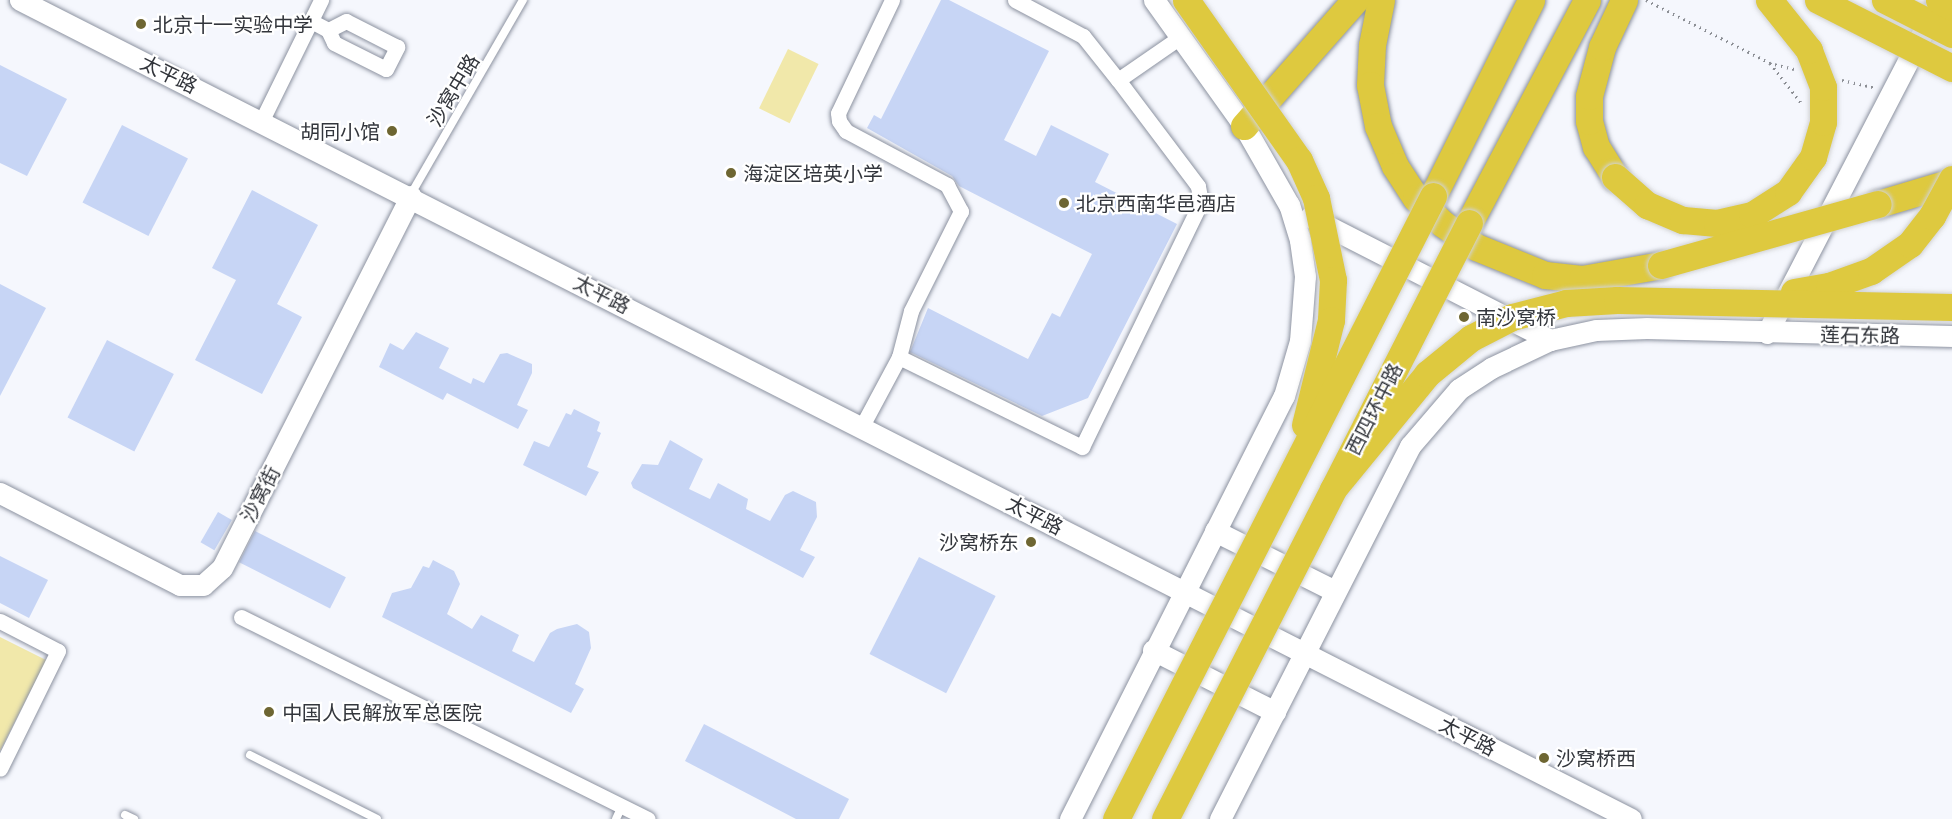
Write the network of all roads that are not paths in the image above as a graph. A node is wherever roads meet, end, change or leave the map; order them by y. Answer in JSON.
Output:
{"nodes":[{"id":1,"x":20,"y":0,"type":"edge"},
{"id":2,"x":321,"y":0,"type":"edge"},
{"id":3,"x":523,"y":0,"type":"edge"},
{"id":4,"x":892,"y":0,"type":"edge"},
{"id":5,"x":1015,"y":0,"type":"edge"},
{"id":6,"x":1154,"y":0,"type":"edge"},
{"id":7,"x":1355,"y":0,"type":"edge"},
{"id":8,"x":1381,"y":0,"type":"edge"},
{"id":9,"x":1531,"y":0,"type":"edge"},
{"id":10,"x":1587,"y":0,"type":"edge"},
{"id":11,"x":1769,"y":0,"type":"edge"},
{"id":12,"x":1818,"y":0,"type":"edge"},
{"id":13,"x":1885,"y":0,"type":"edge"},
{"id":14,"x":1924,"y":0,"type":"edge"},
{"id":15,"x":1939,"y":0,"type":"edge"},
{"id":16,"x":1186,"y":1,"type":"edge"},
{"id":17,"x":1622,"y":4,"type":"edge"},
{"id":18,"x":1952,"y":7,"type":"edge"},
{"id":19,"x":311,"y":21,"type":"junction"},
{"id":20,"x":328,"y":30,"type":"dead end"},
{"id":21,"x":1952,"y":34,"type":"edge"},
{"id":22,"x":1180,"y":37,"type":"junction"},
{"id":23,"x":1952,"y":45,"type":"edge"},
{"id":24,"x":1952,"y":68,"type":"edge"},
{"id":25,"x":1118,"y":80,"type":"junction"},
{"id":26,"x":262,"y":120,"type":"junction"},
{"id":27,"x":1244,"y":126,"type":"junction"},
{"id":28,"x":1952,"y":181,"type":"edge"},
{"id":29,"x":411,"y":196,"type":"junction"},
{"id":30,"x":1288,"y":205,"type":"junction"},
{"id":31,"x":1731,"y":302,"type":"junction"},
{"id":32,"x":1952,"y":307,"type":"edge"},
{"id":33,"x":1767,"y":333,"type":"junction"},
{"id":34,"x":1952,"y":336,"type":"edge"},
{"id":35,"x":1550,"y":340,"type":"junction"},
{"id":36,"x":899,"y":357,"type":"junction"},
{"id":37,"x":862,"y":426,"type":"junction"},
{"id":38,"x":1294,"y":471,"type":"junction"},
{"id":39,"x":1334,"y":489,"type":"junction"},
{"id":40,"x":0,"y":493,"type":"edge"},
{"id":41,"x":1215,"y":531,"type":"junction"},
{"id":42,"x":1183,"y":590,"type":"junction"},
{"id":43,"x":1335,"y":591,"type":"junction"},
{"id":44,"x":241,"y":617,"type":"dead end"},
{"id":45,"x":0,"y":621,"type":"edge"},
{"id":46,"x":1153,"y":650,"type":"junction"},
{"id":47,"x":1305,"y":652,"type":"junction"},
{"id":48,"x":1275,"y":712,"type":"junction"},
{"id":49,"x":250,"y":755,"type":"dead end"},
{"id":50,"x":0,"y":769,"type":"edge"},
{"id":51,"x":619,"y":813,"type":"edge"},
{"id":52,"x":125,"y":815,"type":"dead end"},
{"id":53,"x":134,"y":819,"type":"edge"},
{"id":54,"x":377,"y":819,"type":"edge"},
{"id":55,"x":648,"y":819,"type":"edge"},
{"id":56,"x":1070,"y":819,"type":"edge"},
{"id":57,"x":1116,"y":819,"type":"edge"},
{"id":58,"x":1165,"y":819,"type":"edge"},
{"id":59,"x":1220,"y":819,"type":"edge"},
{"id":60,"x":1631,"y":819,"type":"edge"}],
"edges":[{"from":1,"to":26,"type":"street","name":"太平路"},
{"from":2,"to":19,"type":"street"},
{"from":3,"to":29,"type":"lane","name":"沙窝中路"},
{"from":4,"to":36,"type":"street"},
{"from":5,"to":25,"type":"street"},
{"from":6,"to":22,"type":"street"},
{"from":7,"to":27,"type":"highway"},
{"from":8,"to":28,"type":"highway","bridge":true},
{"from":9,"to":38,"type":"highway","bridge":true},
{"from":10,"to":39,"type":"highway","name":"西四环中路","bridge":true},
{"from":11,"to":17,"type":"highway","bridge":true},
{"from":12,"to":24,"type":"highway","bridge":true},
{"from":13,"to":21,"type":"highway","bridge":true},
{"from":14,"to":23,"type":"highway"},
{"from":15,"to":18,"type":"highway","bridge":true},
{"from":15,"to":33,"type":"street"},
{"from":16,"to":38,"type":"highway","bridge":true},
{"from":19,"to":20,"type":"street"},
{"from":19,"to":26,"type":"street"},
{"from":22,"to":25,"type":"street"},
{"from":22,"to":27,"type":"street"},
{"from":25,"to":36,"type":"street"},
{"from":26,"to":29,"type":"street","name":"太平路"},
{"from":27,"to":30,"type":"street"},
{"from":28,"to":31,"type":"highway","bridge":true},
{"from":29,"to":37,"type":"street","name":"太平路"},
{"from":29,"to":40,"type":"street","name":"沙窝街"},
{"from":30,"to":35,"type":"street"},
{"from":30,"to":41,"type":"street"},
{"from":31,"to":32,"type":"highway","bridge":true},
{"from":31,"to":39,"type":"highway","bridge":true},
{"from":33,"to":34,"type":"street","name":"莲石东路"},
{"from":33,"to":35,"type":"street"},
{"from":35,"to":43,"type":"street"},
{"from":36,"to":37,"type":"street"},
{"from":37,"to":42,"type":"street","name":"太平路"},
{"from":38,"to":57,"type":"highway","bridge":true},
{"from":39,"to":58,"type":"highway","name":"西四环中路","bridge":true},
{"from":41,"to":42,"type":"street"},
{"from":41,"to":43,"type":"street"},
{"from":42,"to":46,"type":"street"},
{"from":42,"to":47,"type":"street","name":"太平路"},
{"from":43,"to":47,"type":"street"},
{"from":44,"to":51,"type":"street"},
{"from":45,"to":50,"type":"street"},
{"from":46,"to":48,"type":"street"},
{"from":46,"to":56,"type":"street"},
{"from":47,"to":48,"type":"street"},
{"from":47,"to":60,"type":"street","name":"太平路"},
{"from":48,"to":59,"type":"street"},
{"from":49,"to":54,"type":"lane"},
{"from":51,"to":55,"type":"street"},
{"from":52,"to":53,"type":"lane"}]}
